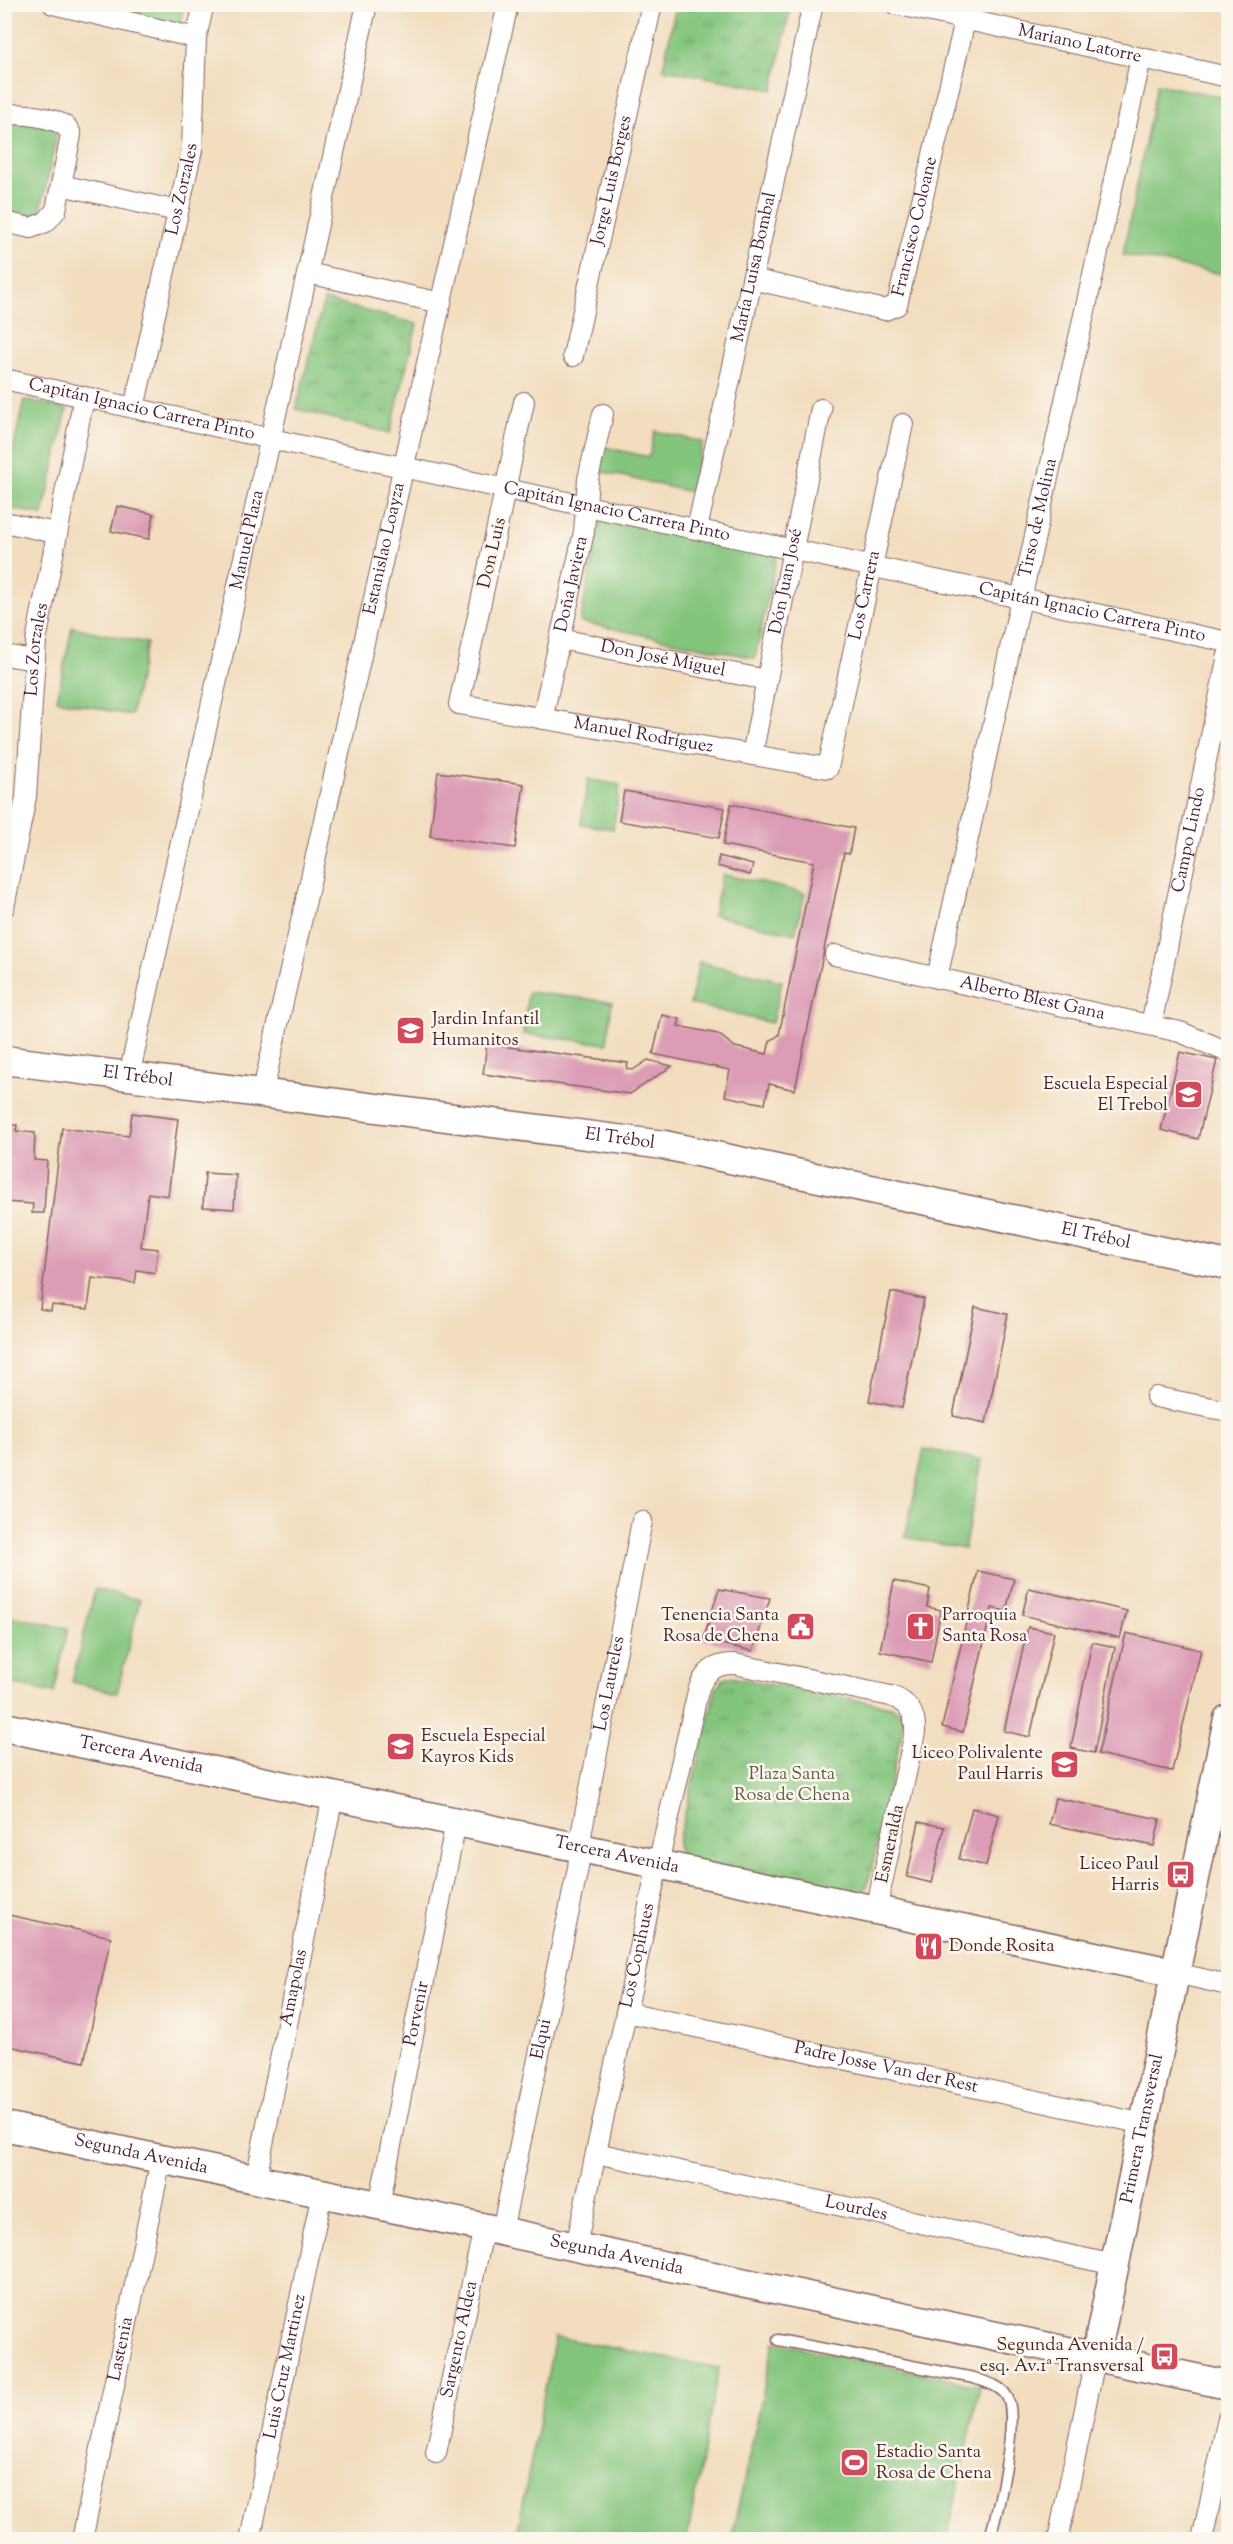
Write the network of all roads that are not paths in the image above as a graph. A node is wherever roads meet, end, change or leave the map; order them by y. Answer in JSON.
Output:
{"nodes":[{"id":1,"x":53,"y":4,"type":"edge"},
{"id":2,"x":204,"y":4,"type":"edge"},
{"id":3,"x":367,"y":4,"type":"edge"},
{"id":4,"x":508,"y":4,"type":"edge"},
{"id":5,"x":652,"y":4,"type":"edge"},
{"id":6,"x":813,"y":4,"type":"edge"},
{"id":7,"x":895,"y":4,"type":"edge"},
{"id":8,"x":967,"y":12,"type":"edge"},
{"id":9,"x":196,"y":38,"type":"junction"},
{"id":10,"x":1141,"y":58,"type":"junction"},
{"id":11,"x":1228,"y":77,"type":"edge"},
{"id":12,"x":4,"y":115,"type":"edge"},
{"id":13,"x":60,"y":185,"type":"junction"},
{"id":14,"x":177,"y":211,"type":"junction"},
{"id":15,"x":4,"y":222,"type":"edge"},
{"id":16,"x":308,"y":273,"type":"junction"},
{"id":17,"x":752,"y":279,"type":"junction"},
{"id":18,"x":441,"y":303,"type":"junction"},
{"id":19,"x":573,"y":356,"type":"dead end"},
{"id":20,"x":4,"y":379,"type":"edge"},
{"id":21,"x":84,"y":397,"type":"junction"},
{"id":22,"x":525,"y":402,"type":"dead end"},
{"id":23,"x":134,"y":408,"type":"junction"},
{"id":24,"x":821,"y":409,"type":"dead end"},
{"id":25,"x":603,"y":414,"type":"dead end"},
{"id":26,"x":903,"y":424,"type":"dead end"},
{"id":27,"x":271,"y":438,"type":"junction"},
{"id":28,"x":404,"y":467,"type":"junction"},
{"id":29,"x":507,"y":489,"type":"junction"},
{"id":30,"x":586,"y":505,"type":"junction"},
{"id":31,"x":4,"y":522,"type":"edge"},
{"id":32,"x":697,"y":529,"type":"junction"},
{"id":33,"x":56,"y":533,"type":"junction"},
{"id":34,"x":793,"y":549,"type":"junction"},
{"id":35,"x":873,"y":567,"type":"junction"},
{"id":36,"x":1022,"y":598,"type":"junction"},
{"id":37,"x":560,"y":639,"type":"junction"},
{"id":38,"x":1228,"y":642,"type":"edge"},
{"id":39,"x":4,"y":655,"type":"edge"},
{"id":40,"x":1228,"y":655,"type":"edge"},
{"id":41,"x":34,"y":660,"type":"junction"},
{"id":42,"x":767,"y":681,"type":"junction"},
{"id":43,"x":459,"y":704,"type":"joint"},
{"id":44,"x":542,"y":718,"type":"junction"},
{"id":45,"x":752,"y":755,"type":"junction"},
{"id":46,"x":828,"y":768,"type":"joint"},
{"id":47,"x":4,"y":907,"type":"edge"},
{"id":48,"x":835,"y":955,"type":"dead end"},
{"id":49,"x":937,"y":978,"type":"junction"},
{"id":50,"x":1150,"y":1025,"type":"junction"},
{"id":51,"x":1228,"y":1052,"type":"edge"},
{"id":52,"x":4,"y":1060,"type":"edge"},
{"id":53,"x":129,"y":1077,"type":"junction"},
{"id":54,"x":262,"y":1095,"type":"junction"},
{"id":55,"x":1228,"y":1265,"type":"edge"},
{"id":56,"x":1156,"y":1397,"type":"dead end"},
{"id":57,"x":1228,"y":1411,"type":"edge"},
{"id":58,"x":642,"y":1521,"type":"dead end"},
{"id":59,"x":711,"y":1669,"type":"joint"},
{"id":60,"x":1228,"y":1719,"type":"edge"},
{"id":61,"x":4,"y":1727,"type":"edge"},
{"id":62,"x":333,"y":1796,"type":"junction"},
{"id":63,"x":456,"y":1822,"type":"junction"},
{"id":64,"x":580,"y":1848,"type":"junction"},
{"id":65,"x":658,"y":1864,"type":"junction"},
{"id":66,"x":876,"y":1910,"type":"junction"},
{"id":67,"x":1176,"y":1973,"type":"junction"},
{"id":68,"x":1228,"y":1985,"type":"edge"},
{"id":69,"x":626,"y":2012,"type":"junction"},
{"id":70,"x":1144,"y":2124,"type":"junction"},
{"id":71,"x":4,"y":2126,"type":"edge"},
{"id":72,"x":596,"y":2153,"type":"junction"},
{"id":73,"x":160,"y":2159,"type":"junction"},
{"id":74,"x":256,"y":2179,"type":"junction"},
{"id":75,"x":322,"y":2193,"type":"junction"},
{"id":76,"x":379,"y":2205,"type":"junction"},
{"id":77,"x":493,"y":2229,"type":"junction"},
{"id":78,"x":576,"y":2246,"type":"junction"},
{"id":79,"x":1115,"y":2265,"type":"junction"},
{"id":80,"x":778,"y":2340,"type":"dead end"},
{"id":81,"x":1096,"y":2355,"type":"junction"},
{"id":82,"x":1228,"y":2385,"type":"edge"},
{"id":83,"x":1228,"y":2418,"type":"edge"},
{"id":84,"x":436,"y":2452,"type":"dead end"},
{"id":85,"x":82,"y":2540,"type":"edge"},
{"id":86,"x":250,"y":2540,"type":"edge"},
{"id":87,"x":989,"y":2540,"type":"edge"},
{"id":88,"x":1058,"y":2540,"type":"edge"},
{"id":89,"x":1202,"y":2540,"type":"edge"}],
"edges":[{"from":1,"to":9,"type":"street"},
{"from":2,"to":9,"type":"street","name":"Los Zorzales"},
{"from":3,"to":16,"type":"street","name":"Manuel Plaza"},
{"from":4,"to":18,"type":"street","name":"Estanislao Loayza"},
{"from":5,"to":19,"type":"street","name":"Jorge Luis Borges"},
{"from":6,"to":17,"type":"street","name":"María Luisa Bombal"},
{"from":7,"to":8,"type":"street","name":"Mariano Latorre"},
{"from":8,"to":10,"type":"street","name":"Mariano Latorre"},
{"from":8,"to":17,"type":"street","name":"Francisco Coloane"},
{"from":9,"to":14,"type":"street","name":"Los Zorzales"},
{"from":10,"to":11,"type":"street","name":"Mariano Latorre"},
{"from":10,"to":36,"type":"street","name":"Tirso de Molina"},
{"from":12,"to":13,"type":"street"},
{"from":13,"to":14,"type":"street"},
{"from":13,"to":15,"type":"street"},
{"from":14,"to":23,"type":"street","name":"Los Zorzales"},
{"from":16,"to":18,"type":"street"},
{"from":16,"to":27,"type":"street","name":"Manuel Plaza"},
{"from":17,"to":32,"type":"street","name":"María Luisa Bombal"},
{"from":18,"to":28,"type":"street","name":"Estanislao Loayza"},
{"from":20,"to":21,"type":"street","name":"Capitán Ignacio Carrera Pinto"},
{"from":21,"to":23,"type":"street","name":"Capitán Ignacio Carrera Pinto"},
{"from":21,"to":33,"type":"street","name":"Los Zorzales"},
{"from":22,"to":29,"type":"street","name":"Don Luis"},
{"from":23,"to":27,"type":"street","name":"Capitán Ignacio Carrera Pinto"},
{"from":24,"to":34,"type":"street","name":"Dón Juan José"},
{"from":25,"to":30,"type":"street","name":"Doña Javiera"},
{"from":26,"to":35,"type":"street","name":"Los Carrera"},
{"from":27,"to":28,"type":"street","name":"Capitán Ignacio Carrera Pinto"},
{"from":27,"to":53,"type":"street","name":"Manuel Plaza"},
{"from":28,"to":29,"type":"street","name":"Capitán Ignacio Carrera Pinto"},
{"from":28,"to":54,"type":"street","name":"Estanislao Loayza"},
{"from":29,"to":30,"type":"street","name":"Capitán Ignacio Carrera Pinto"},
{"from":29,"to":43,"type":"street","name":"Don Luis"},
{"from":30,"to":32,"type":"street","name":"Capitán Ignacio Carrera Pinto"},
{"from":30,"to":37,"type":"street","name":"Doña Javiera"},
{"from":31,"to":33,"type":"street"},
{"from":32,"to":34,"type":"street","name":"Capitán Ignacio Carrera Pinto"},
{"from":33,"to":41,"type":"street","name":"Los Zorzales"},
{"from":34,"to":35,"type":"street","name":"Capitán Ignacio Carrera Pinto"},
{"from":34,"to":42,"type":"street","name":"Dón Juan José"},
{"from":35,"to":36,"type":"street","name":"Capitán Ignacio Carrera Pinto"},
{"from":35,"to":46,"type":"street","name":"Los Carrera"},
{"from":36,"to":38,"type":"street","name":"Capitán Ignacio Carrera Pinto"},
{"from":36,"to":49,"type":"street","name":"Tirso de Molina"},
{"from":37,"to":42,"type":"street","name":"Don José Miguel"},
{"from":37,"to":44,"type":"street","name":"Doña Javiera"},
{"from":39,"to":41,"type":"street"},
{"from":40,"to":50,"type":"street","name":"Campo Lindo"},
{"from":41,"to":47,"type":"street","name":"Los Zorzales"},
{"from":42,"to":45,"type":"street","name":"Dón Juan José"},
{"from":43,"to":44,"type":"street","name":"Manuel Rodríguez"},
{"from":44,"to":45,"type":"street","name":"Manuel Rodríguez"},
{"from":45,"to":46,"type":"street","name":"Manuel Rodríguez"},
{"from":48,"to":49,"type":"street","name":"Alberto Blest Gana"},
{"from":49,"to":50,"type":"street","name":"Alberto Blest Gana"},
{"from":50,"to":51,"type":"street","name":"Alberto Blest Gana"},
{"from":52,"to":53,"type":"street","name":"El Trébol"},
{"from":53,"to":54,"type":"street","name":"El Trébol"},
{"from":54,"to":55,"type":"street","name":"El Trébol"},
{"from":56,"to":57,"type":"street"},
{"from":58,"to":64,"type":"street","name":"Los Laureles"},
{"from":59,"to":65,"type":"street","name":"Los Copihues"},
{"from":59,"to":66,"type":"street","name":"Esmeralda"},
{"from":60,"to":67,"type":"street","name":"Primera Transversal"},
{"from":61,"to":62,"type":"street","name":"Tercera Avenida"},
{"from":62,"to":63,"type":"street","name":"Tercera Avenida"},
{"from":62,"to":74,"type":"street","name":"Amapolas"},
{"from":63,"to":64,"type":"street","name":"Tercera Avenida"},
{"from":63,"to":76,"type":"street","name":"Porvenir"},
{"from":64,"to":65,"type":"street","name":"Tercera Avenida"},
{"from":64,"to":77,"type":"street","name":"Elqui"},
{"from":65,"to":66,"type":"street","name":"Tercera Avenida"},
{"from":65,"to":69,"type":"street","name":"Los Copihues"},
{"from":66,"to":67,"type":"street","name":"Tercera Avenida"},
{"from":67,"to":68,"type":"street","name":"Tercera Avenida"},
{"from":67,"to":70,"type":"street","name":"Primera Transversal"},
{"from":69,"to":70,"type":"street","name":"Padre Josse Van der Rest"},
{"from":69,"to":72,"type":"street","name":"Los Copihues"},
{"from":70,"to":79,"type":"street","name":"Primera Transversal"},
{"from":71,"to":73,"type":"street","name":"Segunda Avenida"},
{"from":72,"to":78,"type":"street","name":"Los Copihues"},
{"from":72,"to":79,"type":"street","name":"Lourdes"},
{"from":73,"to":74,"type":"street","name":"Segunda Avenida"},
{"from":73,"to":85,"type":"street","name":"Lastenia"},
{"from":74,"to":75,"type":"street","name":"Segunda Avenida"},
{"from":75,"to":76,"type":"street","name":"Segunda Avenida"},
{"from":75,"to":86,"type":"street","name":"Luis Cruz Martinez"},
{"from":76,"to":77,"type":"street","name":"Segunda Avenida"},
{"from":77,"to":78,"type":"street","name":"Segunda Avenida"},
{"from":77,"to":84,"type":"street","name":"Sargento Aldea"},
{"from":78,"to":81,"type":"street","name":"Segunda Avenida"},
{"from":79,"to":81,"type":"street","name":"Primera Transversal"},
{"from":80,"to":87,"type":"lane"},
{"from":81,"to":82,"type":"street","name":"Segunda Avenida"},
{"from":81,"to":88,"type":"street","name":"Primera Transversal"},
{"from":83,"to":89,"type":"street"}]}
